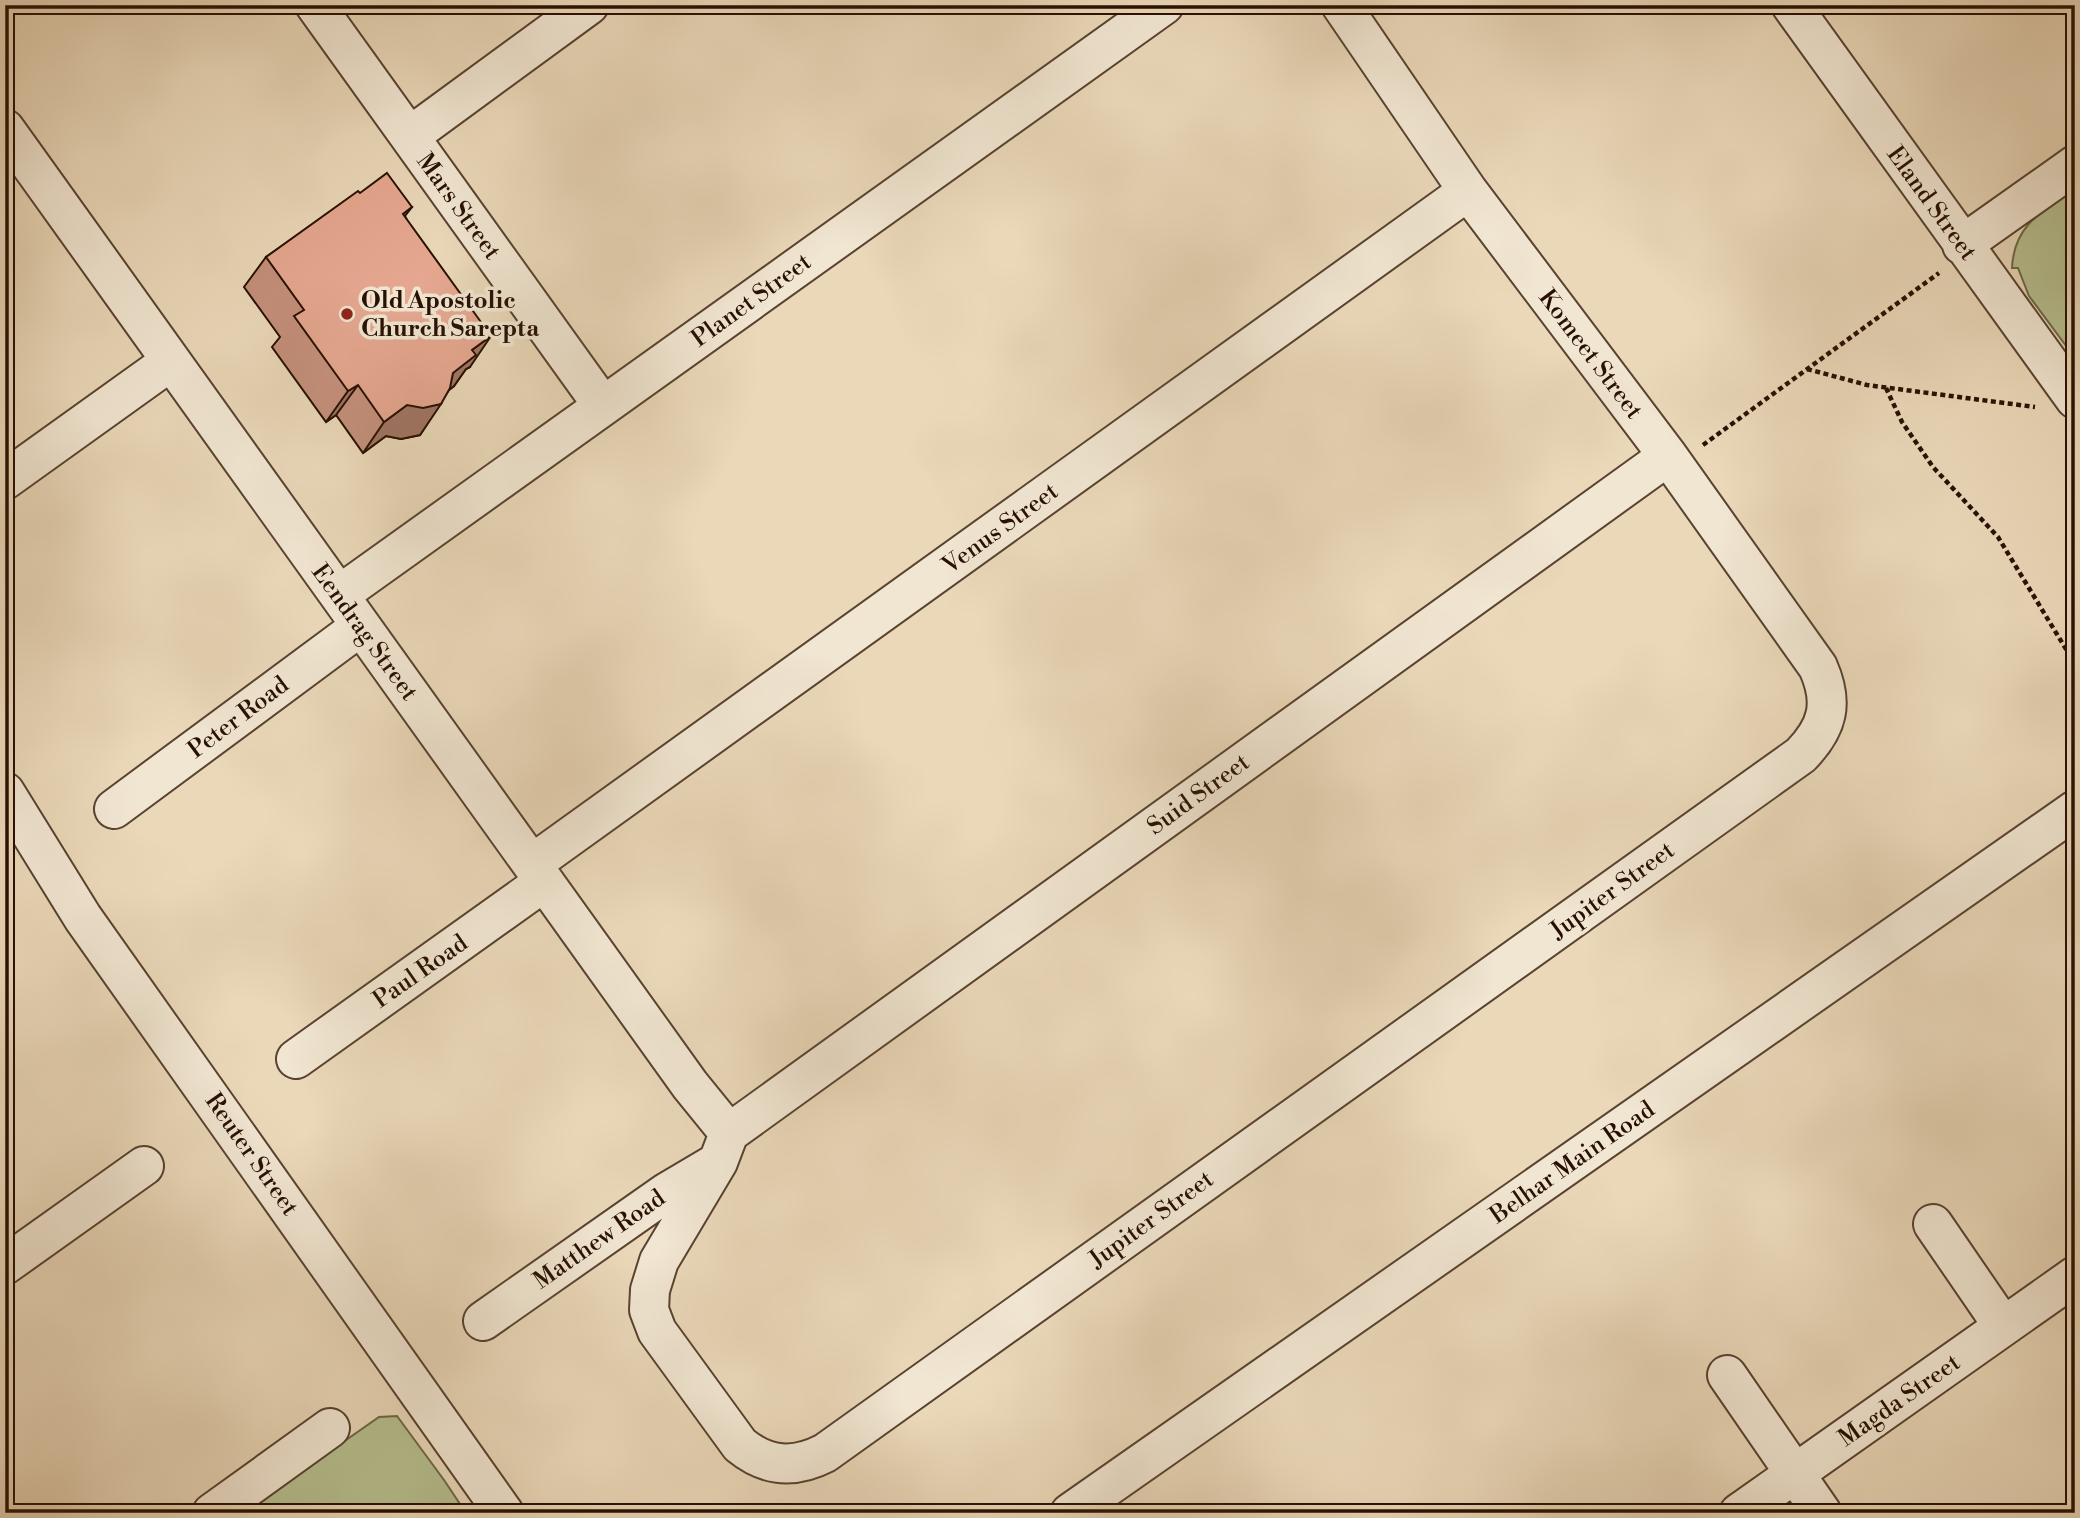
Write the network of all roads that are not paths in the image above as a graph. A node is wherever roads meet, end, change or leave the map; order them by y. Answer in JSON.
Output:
{"nodes":[{"id":1,"x":315,"y":5,"type":"edge"},
{"id":2,"x":589,"y":5,"type":"edge"},
{"id":3,"x":1164,"y":5,"type":"edge"},
{"id":4,"x":1341,"y":5,"type":"edge"},
{"id":5,"x":1791,"y":5,"type":"edge"},
{"id":6,"x":5,"y":129,"type":"edge"},
{"id":7,"x":410,"y":136,"type":"junction"},
{"id":8,"x":2075,"y":165,"type":"edge"},
{"id":9,"x":1468,"y":191,"type":"junction"},
{"id":10,"x":1965,"y":249,"type":"junction"},
{"id":11,"x":171,"y":361,"type":"junction"},
{"id":12,"x":2060,"y":404,"type":"edge"},
{"id":13,"x":603,"y":406,"type":"junction"},
{"id":14,"x":1671,"y":461,"type":"junction"},
{"id":15,"x":5,"y":480,"type":"edge"},
{"id":16,"x":350,"y":610,"type":"junction"},
{"id":17,"x":1828,"y":708,"type":"joint"},
{"id":18,"x":5,"y":792,"type":"edge"},
{"id":19,"x":114,"y":809,"type":"dead end"},
{"id":20,"x":2075,"y":810,"type":"edge"},
{"id":21,"x":538,"y":873,"type":"junction"},
{"id":22,"x":296,"y":1059,"type":"dead end"},
{"id":23,"x":723,"y":1147,"type":"junction"},
{"id":24,"x":144,"y":1166,"type":"dead end"},
{"id":25,"x":1933,"y":1224,"type":"dead end"},
{"id":26,"x":5,"y":1265,"type":"edge"},
{"id":27,"x":2075,"y":1276,"type":"edge"},
{"id":28,"x":483,"y":1321,"type":"dead end"},
{"id":29,"x":2003,"y":1326,"type":"junction"},
{"id":30,"x":1727,"y":1375,"type":"dead end"},
{"id":31,"x":330,"y":1428,"type":"dead end"},
{"id":32,"x":1795,"y":1474,"type":"junction"},
{"id":33,"x":212,"y":1513,"type":"edge"},
{"id":34,"x":504,"y":1513,"type":"edge"},
{"id":35,"x":1070,"y":1513,"type":"edge"},
{"id":36,"x":1739,"y":1513,"type":"edge"},
{"id":37,"x":1822,"y":1513,"type":"edge"}],
"edges":[{"from":1,"to":7,"type":"street","name":"Mars Street"},
{"from":2,"to":7,"type":"street"},
{"from":3,"to":13,"type":"street","name":"Planet Street"},
{"from":4,"to":9,"type":"street","name":"Komeet Street"},
{"from":5,"to":10,"type":"street","name":"Eland Street"},
{"from":6,"to":11,"type":"street","name":"Eendrag Street"},
{"from":7,"to":13,"type":"street","name":"Mars Street"},
{"from":8,"to":10,"type":"street"},
{"from":9,"to":14,"type":"street","name":"Komeet Street"},
{"from":9,"to":21,"type":"street","name":"Venus Street"},
{"from":10,"to":12,"type":"street","name":"Eland Street"},
{"from":11,"to":15,"type":"street"},
{"from":11,"to":16,"type":"street","name":"Eendrag Street"},
{"from":13,"to":16,"type":"street","name":"Planet Street"},
{"from":14,"to":17,"type":"street","name":"Komeet Street"},
{"from":14,"to":23,"type":"street","name":"Suid Street"},
{"from":16,"to":19,"type":"street","name":"Peter Road"},
{"from":16,"to":21,"type":"street","name":"Eendrag Street"},
{"from":17,"to":23,"type":"street","name":"Jupiter Street"},
{"from":18,"to":34,"type":"street","name":"Reuter Street"},
{"from":20,"to":35,"type":"street","name":"Belhar Main Road"},
{"from":21,"to":22,"type":"street","name":"Paul Road"},
{"from":21,"to":23,"type":"street","name":"Eendrag Street"},
{"from":23,"to":28,"type":"street","name":"Matthew Road"},
{"from":24,"to":26,"type":"street"},
{"from":25,"to":29,"type":"street"},
{"from":27,"to":29,"type":"street","name":"Magda Street"},
{"from":29,"to":32,"type":"street","name":"Magda Street"},
{"from":30,"to":32,"type":"street"},
{"from":31,"to":33,"type":"street"},
{"from":32,"to":36,"type":"street","name":"Magda Street"},
{"from":32,"to":37,"type":"street"}]}
